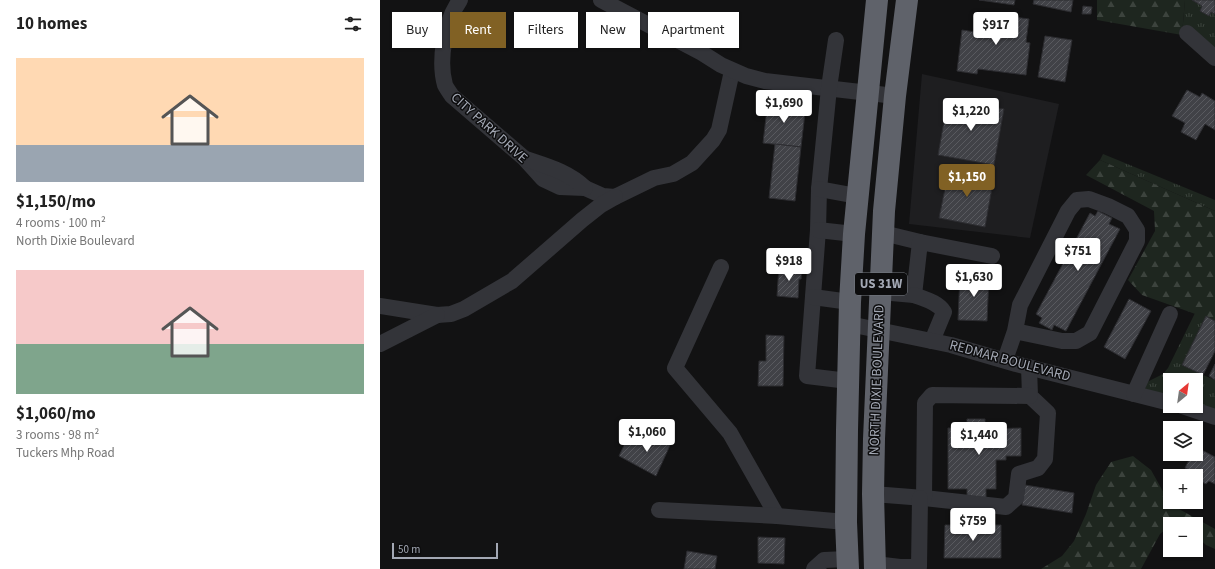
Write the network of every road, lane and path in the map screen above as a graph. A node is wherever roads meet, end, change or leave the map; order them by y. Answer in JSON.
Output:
{"nodes":[{"id":1,"x":460,"y":0,"type":"edge"},
{"id":2,"x":601,"y":0,"type":"edge"},
{"id":3,"x":907,"y":0,"type":"edge"},
{"id":4,"x":873,"y":2,"type":"edge"},
{"id":5,"x":621,"y":5,"type":"edge"},
{"id":6,"x":1187,"y":34,"type":"dead end"},
{"id":7,"x":836,"y":40,"type":"dead end"},
{"id":8,"x":1215,"y":58,"type":"edge"},
{"id":9,"x":732,"y":71,"type":"junction"},
{"id":10,"x":828,"y":88,"type":"junction"},
{"id":11,"x":867,"y":92,"type":"junction"},
{"id":12,"x":895,"y":96,"type":"junction"},
{"id":13,"x":819,"y":189,"type":"junction"},
{"id":14,"x":858,"y":196,"type":"junction"},
{"id":15,"x":615,"y":197,"type":"junction"},
{"id":16,"x":818,"y":230,"type":"junction"},
{"id":17,"x":883,"y":233,"type":"junction"},
{"id":18,"x":854,"y":234,"type":"junction"},
{"id":19,"x":920,"y":242,"type":"junction"},
{"id":20,"x":992,"y":256,"type":"dead end"},
{"id":21,"x":721,"y":266,"type":"dead end"},
{"id":22,"x":880,"y":292,"type":"junction"},
{"id":23,"x":914,"y":295,"type":"junction"},
{"id":24,"x":813,"y":298,"type":"junction"},
{"id":25,"x":850,"y":302,"type":"junction"},
{"id":26,"x":380,"y":306,"type":"edge"},
{"id":27,"x":1170,"y":314,"type":"dead end"},
{"id":28,"x":437,"y":315,"type":"junction"},
{"id":29,"x":849,"y":324,"type":"junction"},
{"id":30,"x":879,"y":329,"type":"junction"},
{"id":31,"x":1015,"y":331,"type":"junction"},
{"id":32,"x":932,"y":341,"type":"junction"},
{"id":33,"x":380,"y":344,"type":"edge"},
{"id":34,"x":1005,"y":360,"type":"junction"},
{"id":35,"x":1029,"y":367,"type":"junction"},
{"id":36,"x":848,"y":381,"type":"junction"},
{"id":37,"x":1134,"y":394,"type":"junction"},
{"id":38,"x":1030,"y":396,"type":"junction"},
{"id":39,"x":1163,"y":401,"type":"edge"},
{"id":40,"x":1203,"y":413,"type":"edge"},
{"id":41,"x":1215,"y":417,"type":"edge"},
{"id":42,"x":873,"y":494,"type":"junction"},
{"id":43,"x":922,"y":498,"type":"junction"},
{"id":44,"x":659,"y":510,"type":"dead end"},
{"id":45,"x":777,"y":516,"type":"junction"},
{"id":46,"x":846,"y":522,"type":"junction"},
{"id":47,"x":848,"y":564,"type":"edge"},
{"id":48,"x":875,"y":567,"type":"edge"},
{"id":49,"x":918,"y":568,"type":"edge"},
{"id":50,"x":814,"y":569,"type":"edge"}],
"edges":[{"from":1,"to":15,"type":"street","name":"CITY PARK DRIVE"},
{"from":2,"to":5,"type":"street"},
{"from":3,"to":12,"type":"highway","name":"NORTH DIXIE BOULEVARD","number":"US 31W"},
{"from":4,"to":11,"type":"highway","name":"NORTH DIXIE BOULEVARD","number":"US 31W"},
{"from":5,"to":9,"type":"street"},
{"from":6,"to":8,"type":"street"},
{"from":7,"to":10,"type":"street"},
{"from":9,"to":10,"type":"street"},
{"from":9,"to":15,"type":"street"},
{"from":10,"to":11,"type":"street"},
{"from":10,"to":13,"type":"street"},
{"from":11,"to":12,"type":"street"},
{"from":11,"to":14,"type":"highway","name":"NORTH DIXIE BOULEVARD","number":"US 31W"},
{"from":12,"to":17,"type":"highway","name":"NORTH DIXIE BOULEVARD","number":"US 31W"},
{"from":13,"to":14,"type":"street"},
{"from":13,"to":16,"type":"street"},
{"from":14,"to":18,"type":"highway","name":"NORTH DIXIE BOULEVARD","number":"US 31W"},
{"from":15,"to":28,"type":"street"},
{"from":16,"to":18,"type":"street"},
{"from":16,"to":24,"type":"street"},
{"from":17,"to":19,"type":"street"},
{"from":17,"to":22,"type":"highway","name":"NORTH DIXIE BOULEVARD","number":"US 31W"},
{"from":18,"to":25,"type":"highway","name":"NORTH DIXIE BOULEVARD","number":"US 31W"},
{"from":19,"to":20,"type":"street"},
{"from":19,"to":23,"type":"street"},
{"from":21,"to":45,"type":"street"},
{"from":22,"to":23,"type":"street"},
{"from":22,"to":30,"type":"highway","name":"NORTH DIXIE BOULEVARD","number":"US 31W"},
{"from":23,"to":32,"type":"street"},
{"from":24,"to":25,"type":"street"},
{"from":24,"to":36,"type":"street"},
{"from":25,"to":29,"type":"highway","name":"NORTH DIXIE BOULEVARD","number":"US 31W"},
{"from":26,"to":28,"type":"street"},
{"from":27,"to":37,"type":"street"},
{"from":28,"to":33,"type":"street"},
{"from":29,"to":30,"type":"street","name":"REDMAR BOULEVARD"},
{"from":29,"to":36,"type":"highway","name":"NORTH DIXIE BOULEVARD","number":"US 31W"},
{"from":30,"to":32,"type":"street","name":"REDMAR BOULEVARD"},
{"from":30,"to":42,"type":"highway","name":"NORTH DIXIE BOULEVARD","number":"US 31W"},
{"from":31,"to":31,"type":"street"},
{"from":31,"to":34,"type":"street"},
{"from":32,"to":34,"type":"street","name":"REDMAR BOULEVARD"},
{"from":34,"to":35,"type":"street","name":"REDMAR BOULEVARD"},
{"from":35,"to":37,"type":"street","name":"REDMAR BOULEVARD"},
{"from":35,"to":38,"type":"street"},
{"from":36,"to":46,"type":"highway","name":"NORTH DIXIE BOULEVARD","number":"US 31W"},
{"from":37,"to":39,"type":"street","name":"REDMAR BOULEVARD"},
{"from":38,"to":43,"type":"street"},
{"from":38,"to":43,"type":"street"},
{"from":40,"to":41,"type":"street"},
{"from":42,"to":43,"type":"street"},
{"from":42,"to":48,"type":"highway","name":"NORTH DIXIE BOULEVARD","number":"US 31W"},
{"from":43,"to":49,"type":"street"},
{"from":44,"to":45,"type":"street"},
{"from":45,"to":46,"type":"street"},
{"from":46,"to":47,"type":"highway","name":"NORTH DIXIE BOULEVARD","number":"US 31W"},
{"from":47,"to":50,"type":"street"},
{"from":48,"to":49,"type":"street"}]}
